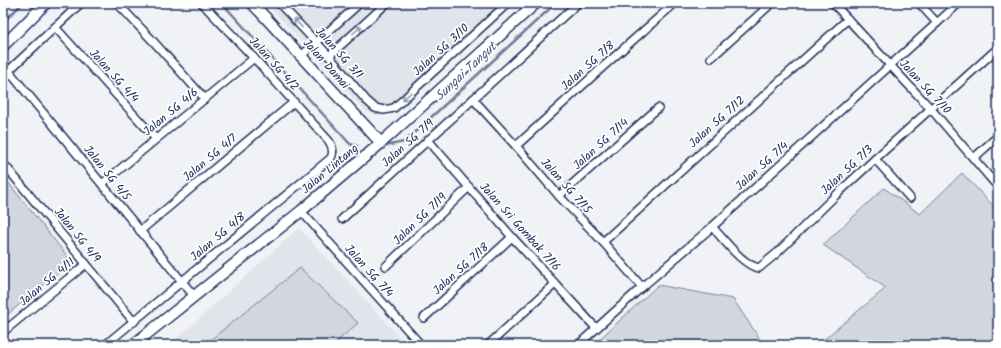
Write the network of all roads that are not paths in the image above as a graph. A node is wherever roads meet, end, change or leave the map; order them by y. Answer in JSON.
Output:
{"nodes":[{"id":1,"x":46,"y":3,"type":"edge"},
{"id":2,"x":81,"y":3,"type":"edge"},
{"id":3,"x":117,"y":3,"type":"edge"},
{"id":4,"x":202,"y":3,"type":"edge"},
{"id":5,"x":252,"y":3,"type":"edge"},
{"id":6,"x":279,"y":3,"type":"edge"},
{"id":7,"x":360,"y":3,"type":"edge"},
{"id":8,"x":387,"y":3,"type":"edge"},
{"id":9,"x":508,"y":3,"type":"edge"},
{"id":10,"x":536,"y":3,"type":"edge"},
{"id":11,"x":578,"y":3,"type":"edge"},
{"id":12,"x":675,"y":3,"type":"edge"},
{"id":13,"x":772,"y":3,"type":"edge"},
{"id":14,"x":833,"y":3,"type":"edge"},
{"id":15,"x":919,"y":3,"type":"edge"},
{"id":16,"x":959,"y":3,"type":"edge"},
{"id":17,"x":848,"y":19,"type":"junction"},
{"id":18,"x":937,"y":23,"type":"junction"},
{"id":19,"x":55,"y":27,"type":"junction"},
{"id":20,"x":316,"y":43,"type":"junction"},
{"id":21,"x":3,"y":46,"type":"edge"},
{"id":22,"x":998,"y":48,"type":"edge"},
{"id":23,"x":301,"y":56,"type":"junction"},
{"id":24,"x":328,"y":56,"type":"junction"},
{"id":25,"x":254,"y":58,"type":"junction"},
{"id":26,"x":711,"y":58,"type":"dead end"},
{"id":27,"x":3,"y":64,"type":"edge"},
{"id":28,"x":890,"y":66,"type":"junction"},
{"id":29,"x":6,"y":73,"type":"edge"},
{"id":30,"x":205,"y":98,"type":"junction"},
{"id":31,"x":474,"y":100,"type":"junction"},
{"id":32,"x":294,"y":102,"type":"junction"},
{"id":33,"x":658,"y":108,"type":"dead end"},
{"id":34,"x":931,"y":109,"type":"junction"},
{"id":35,"x":387,"y":110,"type":"joint"},
{"id":36,"x":998,"y":136,"type":"edge"},
{"id":37,"x":156,"y":139,"type":"junction"},
{"id":38,"x":428,"y":140,"type":"junction"},
{"id":39,"x":329,"y":141,"type":"joint"},
{"id":40,"x":381,"y":143,"type":"junction"},
{"id":41,"x":516,"y":146,"type":"junction"},
{"id":42,"x":974,"y":158,"type":"junction"},
{"id":43,"x":875,"y":159,"type":"junction"},
{"id":44,"x":3,"y":163,"type":"edge"},
{"id":45,"x":102,"y":184,"type":"junction"},
{"id":46,"x":469,"y":187,"type":"junction"},
{"id":47,"x":998,"y":187,"type":"edge"},
{"id":48,"x":559,"y":196,"type":"junction"},
{"id":49,"x":910,"y":198,"type":"dead end"},
{"id":50,"x":301,"y":211,"type":"junction"},
{"id":51,"x":342,"y":219,"type":"dead end"},
{"id":52,"x":712,"y":227,"type":"junction"},
{"id":53,"x":140,"y":231,"type":"junction"},
{"id":54,"x":512,"y":237,"type":"junction"},
{"id":55,"x":603,"y":242,"type":"junction"},
{"id":56,"x":86,"y":264,"type":"junction"},
{"id":57,"x":386,"y":266,"type":"dead end"},
{"id":58,"x":182,"y":281,"type":"junction"},
{"id":59,"x":555,"y":284,"type":"junction"},
{"id":60,"x":642,"y":287,"type":"junction"},
{"id":61,"x":194,"y":296,"type":"junction"},
{"id":62,"x":424,"y":318,"type":"dead end"},
{"id":63,"x":134,"y":322,"type":"junction"},
{"id":64,"x":4,"y":328,"type":"edge"},
{"id":65,"x":596,"y":328,"type":"junction"},
{"id":66,"x":105,"y":345,"type":"edge"},
{"id":67,"x":133,"y":345,"type":"edge"},
{"id":68,"x":421,"y":345,"type":"edge"},
{"id":69,"x":488,"y":345,"type":"edge"},
{"id":70,"x":578,"y":345,"type":"edge"}],
"edges":[{"from":1,"to":21,"type":"street"},
{"from":2,"to":19,"type":"street"},
{"from":3,"to":30,"type":"street"},
{"from":4,"to":25,"type":"street","name":"Jalan SG 4/2"},
{"from":5,"to":23,"type":"street","name":"Jalan Damai"},
{"from":20,"to":6,"type":"street","name":"Jalan SG 3/1","one_way":true},
{"from":7,"to":20,"type":"street"},
{"from":24,"to":8,"type":"street","one_way":true},
{"from":9,"to":35,"type":"street","name":"Jalan SG 3/10","one_way":true},
{"from":10,"to":40,"type":"street","name":"Jalan Lintang"},
{"from":11,"to":31,"type":"street","name":"Jalan SG 7/9"},
{"from":12,"to":41,"type":"street","name":"Jalan SG 7/8"},
{"from":13,"to":26,"type":"street"},
{"from":14,"to":17,"type":"street","name":"Jalan SG 7/10"},
{"from":15,"to":18,"type":"street"},
{"from":16,"to":18,"type":"street","name":"Jalan SG 7/4"},
{"from":17,"to":28,"type":"street","name":"Jalan SG 7/10"},
{"from":17,"to":55,"type":"street","name":"Jalan SG 7/12"},
{"from":18,"to":28,"type":"street","name":"Jalan SG 7/4"},
{"from":19,"to":29,"type":"street"},
{"from":19,"to":37,"type":"street","name":"Jalan SG 4/4"},
{"from":20,"to":23,"type":"street"},
{"from":20,"to":24,"type":"street","name":"Jalan SG 3/1"},
{"from":22,"to":34,"type":"street","name":"Jalan SG 7/3"},
{"from":23,"to":40,"type":"street","name":"Jalan Damai"},
{"from":24,"to":35,"type":"street","name":"Jalan SG 3/1"},
{"from":25,"to":30,"type":"street","name":"Jalan SG 4/6"},
{"from":25,"to":32,"type":"street","name":"Jalan SG 4/2"},
{"from":27,"to":29,"type":"street","name":"Jalan SG 4/5"},
{"from":28,"to":34,"type":"street","name":"Jalan SG 7/10"},
{"from":28,"to":52,"type":"street","name":"Jalan SG 7/4"},
{"from":29,"to":45,"type":"street","name":"Jalan SG 4/5"},
{"from":30,"to":37,"type":"street","name":"Jalan SG 4/6"},
{"from":31,"to":38,"type":"street","name":"Jalan SG 7/9"},
{"from":31,"to":41,"type":"street","name":"Jalan SG 7/15"},
{"from":32,"to":39,"type":"street","name":"Jalan SG 4/2"},
{"from":32,"to":53,"type":"street","name":"Jalan SG 4/7"},
{"from":33,"to":48,"type":"street","name":"Jalan SG 7/14"},
{"from":34,"to":42,"type":"street","name":"Jalan SG 7/10"},
{"from":34,"to":43,"type":"street","name":"Jalan SG 7/3"},
{"from":36,"to":42,"type":"street"},
{"from":37,"to":45,"type":"street","name":"Jalan SG 4/6"},
{"from":38,"to":46,"type":"street","name":"Jalan Sri Gombak 7/16"},
{"from":38,"to":51,"type":"street","name":"Jalan SG 7/9"},
{"from":39,"to":58,"type":"street","name":"Jalan SG 4/8"},
{"from":40,"to":50,"type":"street","name":"Jalan Lintang"},
{"from":41,"to":48,"type":"street","name":"Jalan SG 7/15"},
{"from":42,"to":47,"type":"street","name":"Jalan SG 7/10"},
{"from":43,"to":49,"type":"street"},
{"from":43,"to":52,"type":"street","name":"Jalan SG 7/3"},
{"from":44,"to":56,"type":"street","name":"Jalan SG 4/9"},
{"from":45,"to":53,"type":"street","name":"Jalan SG 4/5"},
{"from":46,"to":54,"type":"street","name":"Jalan Sri Gombak 7/16"},
{"from":46,"to":57,"type":"street","name":"Jalan SG 7/19"},
{"from":48,"to":55,"type":"street","name":"Jalan SG 7/15"},
{"from":50,"to":61,"type":"street","name":"Jalan Lintang"},
{"from":50,"to":68,"type":"street","name":"Jalan SG 7/4"},
{"from":52,"to":60,"type":"street","name":"Jalan SG 7/4"},
{"from":53,"to":58,"type":"street","name":"Jalan SG 4/5"},
{"from":54,"to":59,"type":"street","name":"Jalan Sri Gombak 7/16"},
{"from":54,"to":62,"type":"street","name":"Jalan SG 7/18"},
{"from":55,"to":60,"type":"street","name":"Jalan SG 7/15"},
{"from":56,"to":63,"type":"street","name":"Jalan SG 4/9"},
{"from":56,"to":64,"type":"street","name":"Jalan SG 4/11"},
{"from":58,"to":61,"type":"street","name":"Jalan SG 4/5"},
{"from":58,"to":63,"type":"street","name":"Jalan SG 4/8"},
{"from":59,"to":65,"type":"street","name":"Jalan Sri Gombak 7/16"},
{"from":59,"to":69,"type":"street"},
{"from":60,"to":65,"type":"street","name":"Jalan SG 7/4"},
{"from":61,"to":67,"type":"street","name":"Jalan Lintang"},
{"from":63,"to":66,"type":"street","name":"Jalan SG 4/8"},
{"from":65,"to":70,"type":"street","name":"Jalan SG 7/4"}]}
